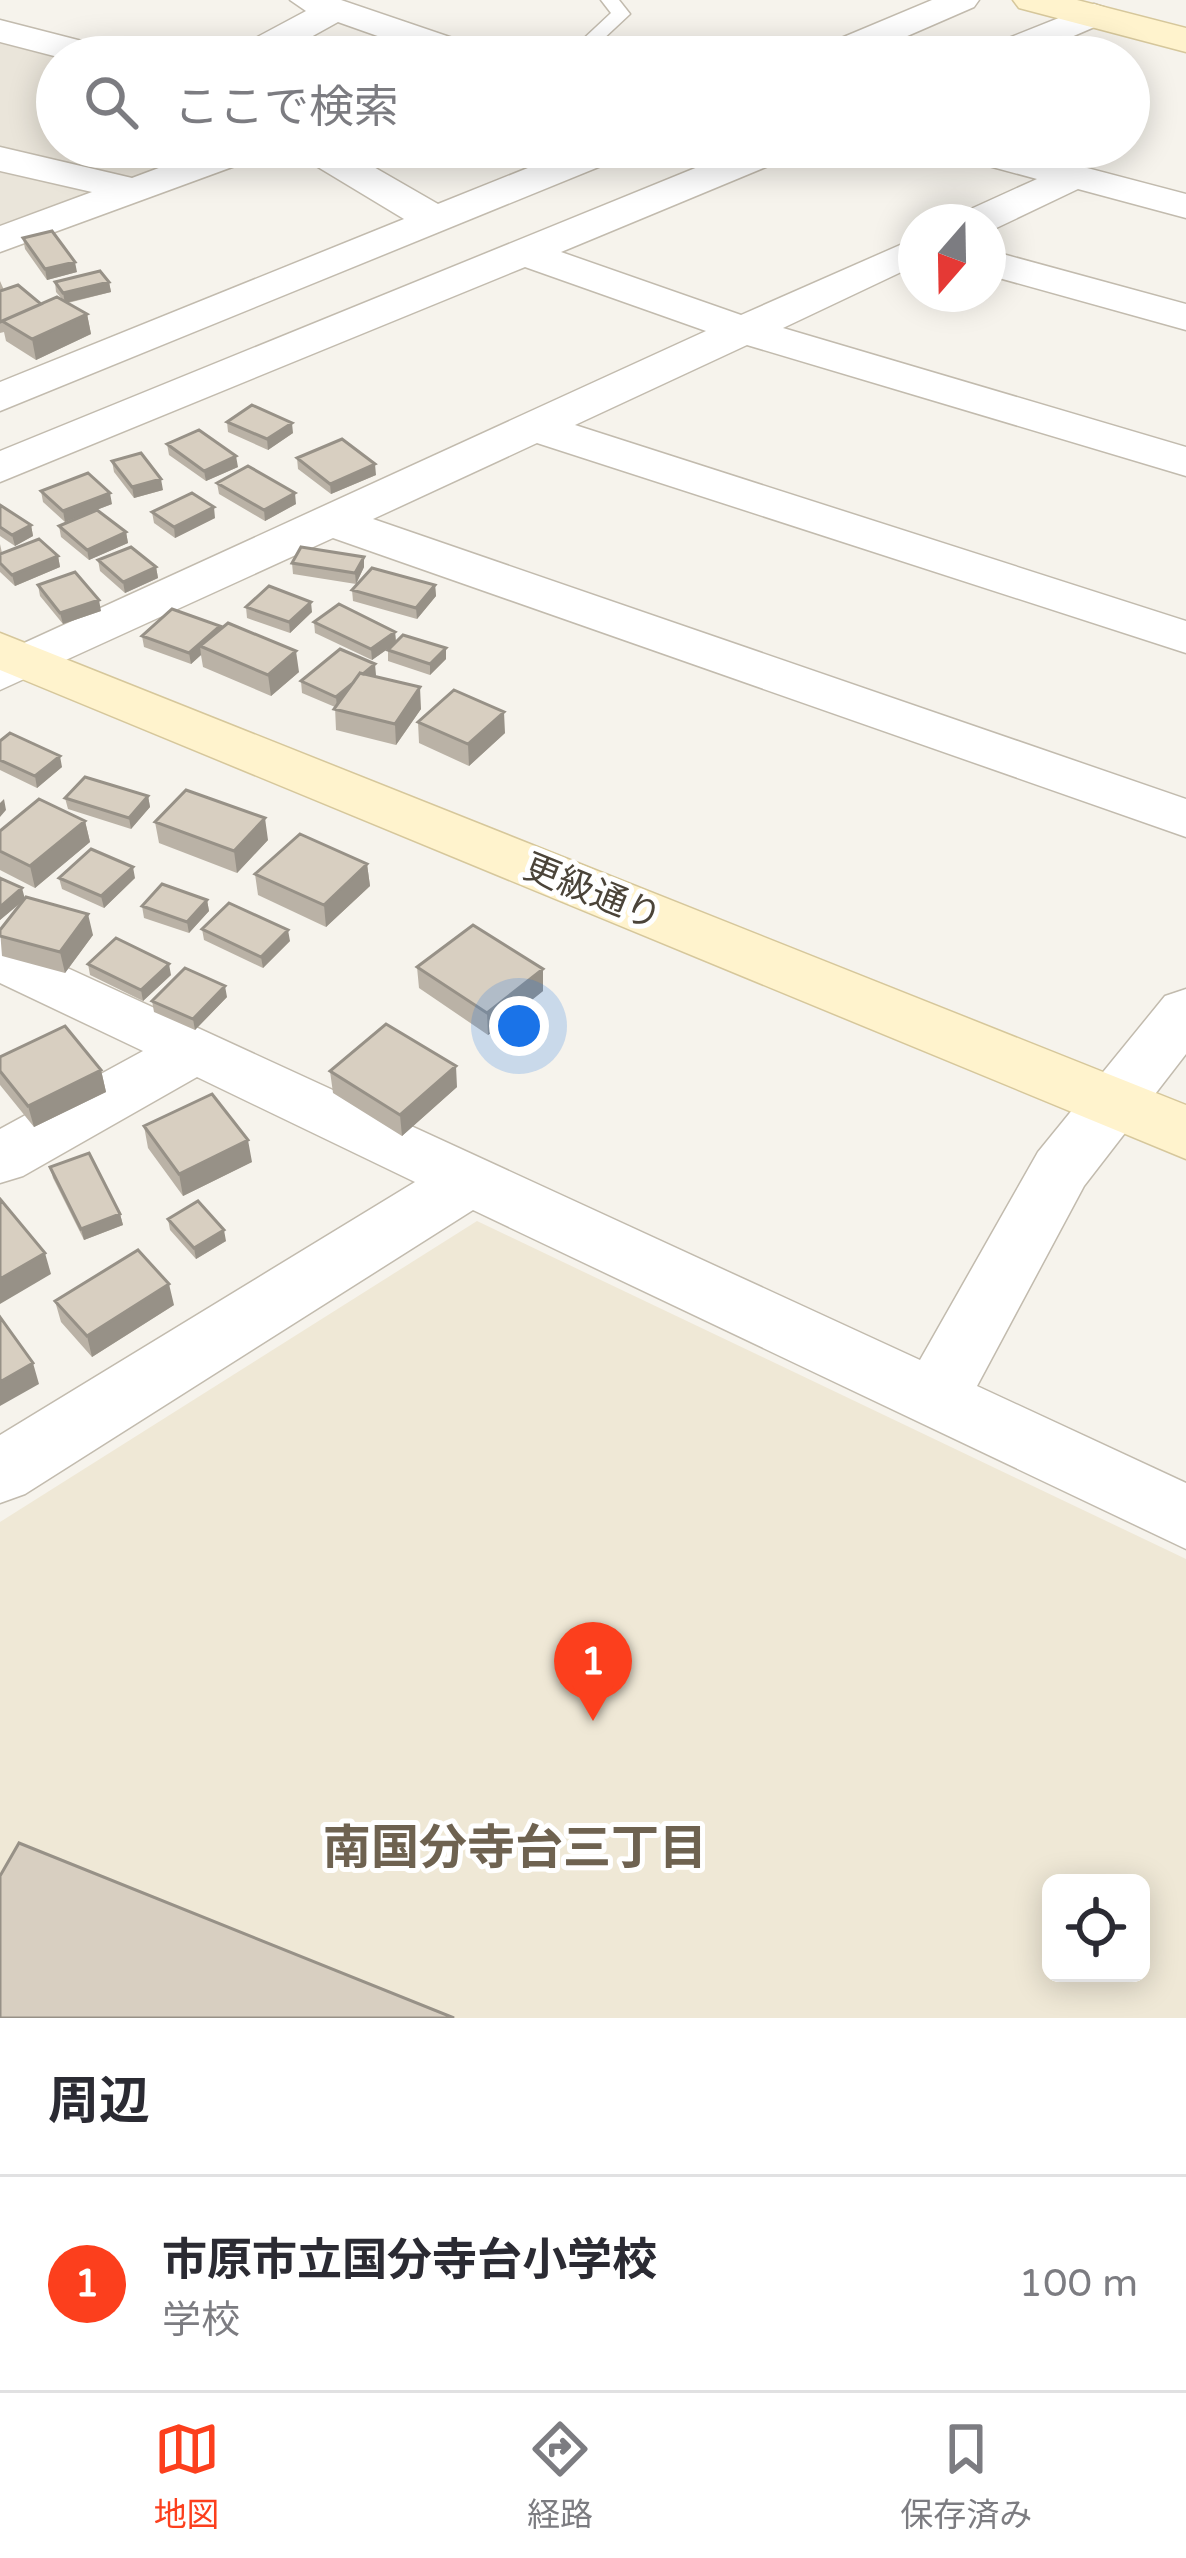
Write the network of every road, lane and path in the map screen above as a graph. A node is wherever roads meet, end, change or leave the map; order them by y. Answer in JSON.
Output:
{"nodes":[{"id":1,"x":610,"y":0,"type":"edge"},
{"id":2,"x":962,"y":0,"type":"edge"},
{"id":3,"x":1031,"y":0,"type":"edge"},
{"id":4,"x":320,"y":5,"type":"edge"},
{"id":5,"x":1094,"y":15,"type":"junction"},
{"id":6,"x":0,"y":31,"type":"edge"},
{"id":7,"x":277,"y":36,"type":"edge"},
{"id":8,"x":411,"y":36,"type":"edge"},
{"id":9,"x":596,"y":36,"type":"edge"},
{"id":10,"x":877,"y":36,"type":"edge"},
{"id":11,"x":1044,"y":36,"type":"edge"},
{"id":12,"x":36,"y":40,"type":"edge"},
{"id":13,"x":1186,"y":40,"type":"edge"},
{"id":14,"x":0,"y":158,"type":"edge"},
{"id":15,"x":36,"y":167,"type":"edge"},
{"id":16,"x":42,"y":168,"type":"edge"},
{"id":17,"x":194,"y":168,"type":"edge"},
{"id":18,"x":346,"y":168,"type":"edge"},
{"id":19,"x":563,"y":168,"type":"edge"},
{"id":20,"x":732,"y":168,"type":"edge"},
{"id":21,"x":1040,"y":168,"type":"edge"},
{"id":22,"x":1073,"y":177,"type":"junction"},
{"id":23,"x":134,"y":190,"type":"junction"},
{"id":24,"x":1186,"y":206,"type":"edge"},
{"id":25,"x":1006,"y":208,"type":"edge"},
{"id":26,"x":438,"y":219,"type":"junction"},
{"id":27,"x":0,"y":240,"type":"edge"},
{"id":28,"x":527,"y":254,"type":"junction"},
{"id":29,"x":898,"y":258,"type":"edge"},
{"id":30,"x":1006,"y":267,"type":"edge"},
{"id":31,"x":1186,"y":317,"type":"edge"},
{"id":32,"x":744,"y":330,"type":"junction"},
{"id":33,"x":0,"y":398,"type":"edge"},
{"id":34,"x":535,"y":427,"type":"junction"},
{"id":35,"x":1186,"y":462,"type":"edge"},
{"id":36,"x":0,"y":468,"type":"edge"},
{"id":37,"x":331,"y":521,"type":"junction"},
{"id":38,"x":1186,"y":638,"type":"edge"},
{"id":39,"x":10,"y":662,"type":"edge"},
{"id":40,"x":1186,"y":819,"type":"edge"},
{"id":41,"x":0,"y":958,"type":"edge"},
{"id":42,"x":1186,"y":1011,"type":"edge"},
{"id":43,"x":196,"y":1050,"type":"junction"},
{"id":44,"x":1112,"y":1102,"type":"junction"},
{"id":45,"x":1186,"y":1133,"type":"edge"},
{"id":46,"x":0,"y":1159,"type":"edge"},
{"id":47,"x":470,"y":1180,"type":"junction"},
{"id":48,"x":934,"y":1399,"type":"junction"},
{"id":49,"x":0,"y":1472,"type":"edge"},
{"id":50,"x":1186,"y":1517,"type":"edge"}],
"edges":[{"from":1,"to":9,"type":"lane"},
{"from":2,"to":10,"type":"street"},
{"from":3,"to":5,"type":"street"},
{"from":4,"to":7,"type":"street"},
{"from":4,"to":8,"type":"street"},
{"from":5,"to":11,"type":"street"},
{"from":5,"to":13,"type":"street"},
{"from":6,"to":12,"type":"street"},
{"from":14,"to":15,"type":"street"},
{"from":16,"to":23,"type":"street"},
{"from":17,"to":23,"type":"street"},
{"from":18,"to":26,"type":"street"},
{"from":19,"to":26,"type":"street"},
{"from":20,"to":28,"type":"street"},
{"from":21,"to":22,"type":"street"},
{"from":22,"to":24,"type":"street"},
{"from":22,"to":25,"type":"street"},
{"from":23,"to":27,"type":"street"},
{"from":26,"to":33,"type":"street"},
{"from":28,"to":32,"type":"street"},
{"from":28,"to":36,"type":"street"},
{"from":29,"to":32,"type":"street"},
{"from":30,"to":31,"type":"street"},
{"from":32,"to":34,"type":"street"},
{"from":32,"to":35,"type":"street"},
{"from":34,"to":37,"type":"street"},
{"from":34,"to":38,"type":"street"},
{"from":37,"to":39,"type":"street"},
{"from":37,"to":40,"type":"street"},
{"from":39,"to":44,"type":"street","name":"更級通り"},
{"from":41,"to":43,"type":"street"},
{"from":42,"to":44,"type":"street"},
{"from":43,"to":46,"type":"street"},
{"from":43,"to":47,"type":"street"},
{"from":44,"to":45,"type":"street","name":"更級通り"},
{"from":44,"to":48,"type":"street"},
{"from":47,"to":48,"type":"street"},
{"from":47,"to":49,"type":"street"},
{"from":48,"to":50,"type":"street"}]}
